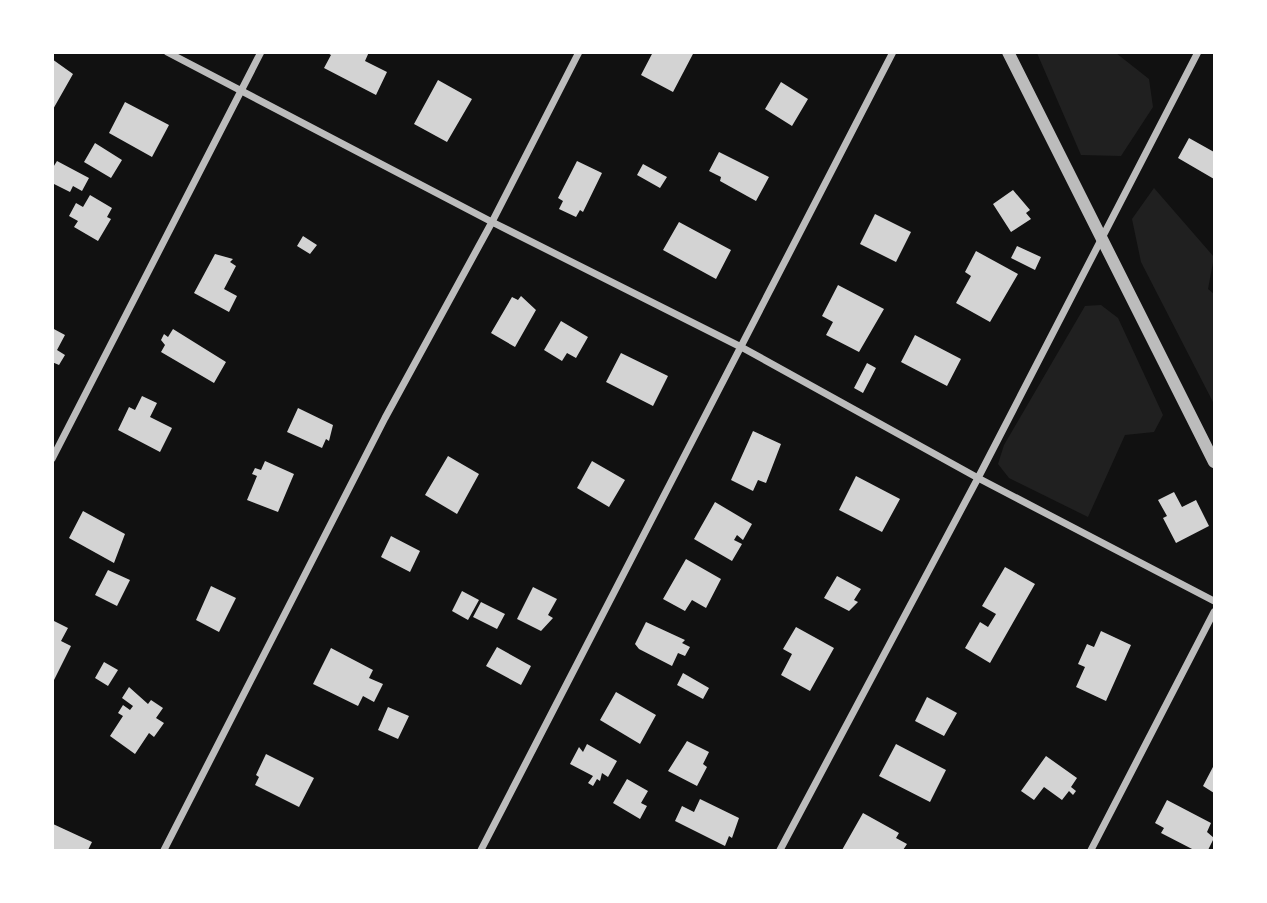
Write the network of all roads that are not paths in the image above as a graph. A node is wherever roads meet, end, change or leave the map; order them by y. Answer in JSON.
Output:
{"nodes":[{"id":1,"x":167,"y":52,"type":"edge"},
{"id":2,"x":261,"y":52,"type":"edge"},
{"id":3,"x":579,"y":52,"type":"edge"},
{"id":4,"x":893,"y":52,"type":"edge"},
{"id":5,"x":1008,"y":52,"type":"edge"},
{"id":6,"x":1198,"y":52,"type":"edge"},
{"id":7,"x":241,"y":92,"type":"junction"},
{"id":8,"x":492,"y":222,"type":"junction"},
{"id":9,"x":1102,"y":236,"type":"junction"},
{"id":10,"x":743,"y":348,"type":"junction"},
{"id":11,"x":52,"y":459,"type":"edge"},
{"id":12,"x":1214,"y":462,"type":"edge"},
{"id":13,"x":978,"y":478,"type":"junction"},
{"id":14,"x":1214,"y":601,"type":"edge"},
{"id":15,"x":1214,"y":612,"type":"edge"},
{"id":16,"x":164,"y":850,"type":"edge"},
{"id":17,"x":481,"y":850,"type":"edge"},
{"id":18,"x":780,"y":850,"type":"edge"},
{"id":19,"x":1091,"y":850,"type":"edge"}],
"edges":[{"from":1,"to":7,"type":"street"},
{"from":2,"to":7,"type":"street"},
{"from":3,"to":8,"type":"street"},
{"from":4,"to":10,"type":"street"},
{"from":5,"to":9,"type":"street"},
{"from":6,"to":9,"type":"street"},
{"from":7,"to":8,"type":"street"},
{"from":7,"to":11,"type":"street"},
{"from":8,"to":10,"type":"street"},
{"from":8,"to":16,"type":"street"},
{"from":9,"to":12,"type":"street"},
{"from":9,"to":13,"type":"street"},
{"from":10,"to":13,"type":"street"},
{"from":10,"to":17,"type":"street"},
{"from":13,"to":14,"type":"street"},
{"from":13,"to":18,"type":"street"},
{"from":15,"to":19,"type":"street"}]}
